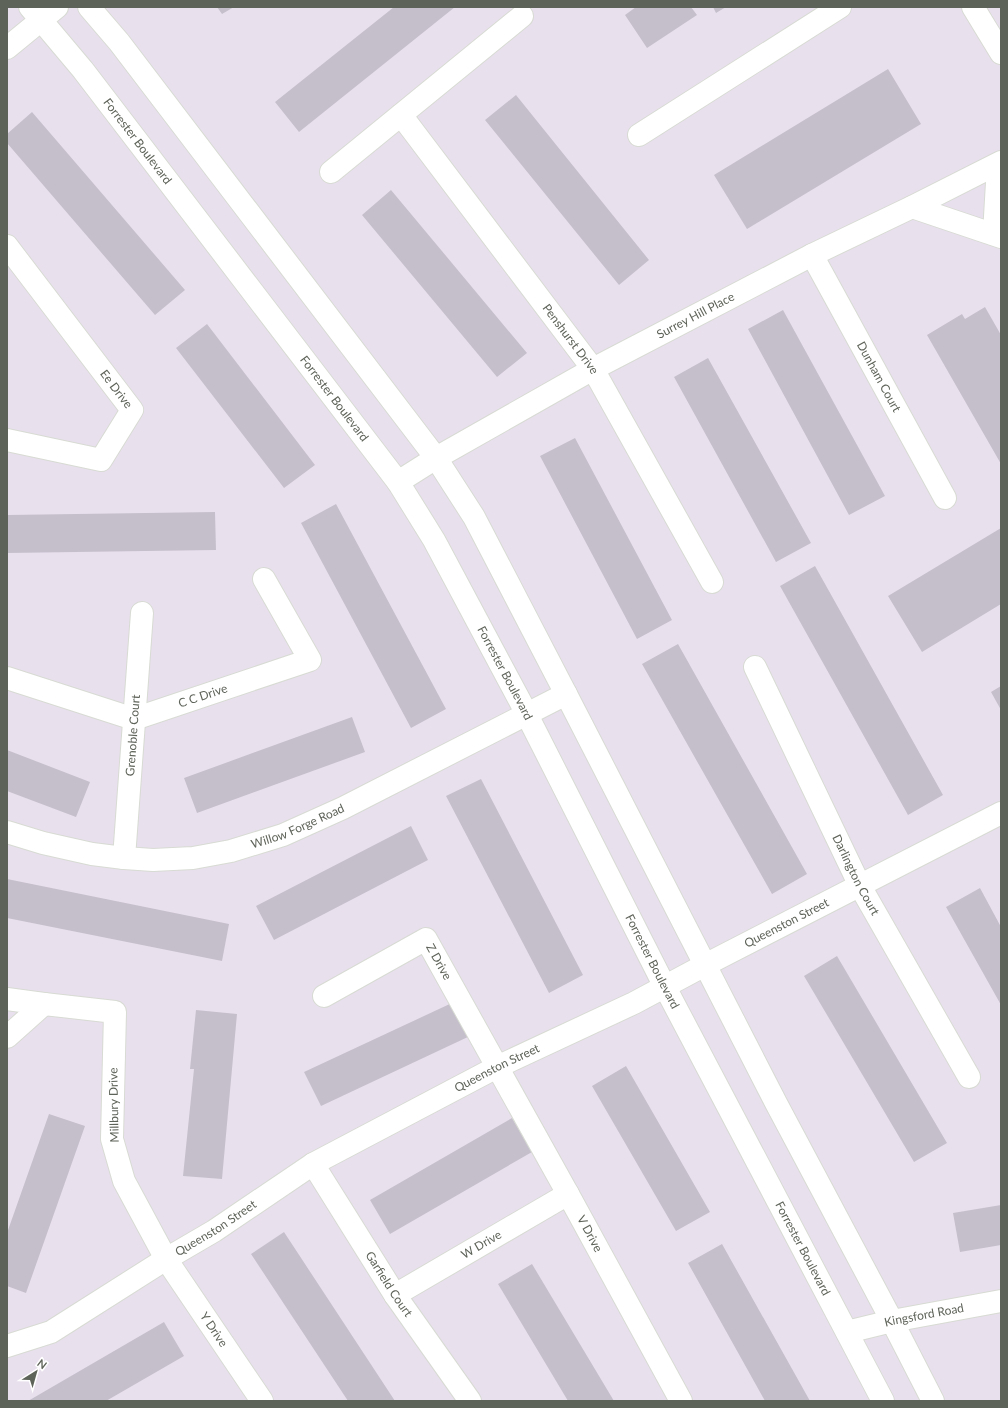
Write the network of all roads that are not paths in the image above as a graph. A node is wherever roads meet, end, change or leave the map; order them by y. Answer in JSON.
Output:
{"nodes":[{"id":1,"x":89,"y":7,"type":"edge"},
{"id":2,"x":840,"y":7,"type":"edge"},
{"id":3,"x":973,"y":7,"type":"edge"},
{"id":4,"x":43,"y":11,"type":"edge"},
{"id":5,"x":522,"y":16,"type":"dead end"},
{"id":6,"x":7,"y":48,"type":"edge"},
{"id":7,"x":1001,"y":52,"type":"edge"},
{"id":8,"x":401,"y":115,"type":"junction"},
{"id":9,"x":639,"y":135,"type":"dead end"},
{"id":10,"x":1000,"y":164,"type":"edge"},
{"id":11,"x":332,"y":172,"type":"dead end"},
{"id":12,"x":912,"y":207,"type":"junction"},
{"id":13,"x":997,"y":235,"type":"edge"},
{"id":14,"x":7,"y":246,"type":"edge"},
{"id":15,"x":812,"y":255,"type":"junction"},
{"id":16,"x":593,"y":369,"type":"junction"},
{"id":17,"x":7,"y":440,"type":"edge"},
{"id":18,"x":436,"y":458,"type":"junction"},
{"id":19,"x":398,"y":482,"type":"junction"},
{"id":20,"x":945,"y":498,"type":"dead end"},
{"id":21,"x":264,"y":579,"type":"dead end"},
{"id":22,"x":712,"y":582,"type":"dead end"},
{"id":23,"x":142,"y":613,"type":"dead end"},
{"id":24,"x":755,"y":667,"type":"dead end"},
{"id":25,"x":7,"y":678,"type":"edge"},
{"id":26,"x":566,"y":694,"type":"junction"},
{"id":27,"x":527,"y":714,"type":"junction"},
{"id":28,"x":134,"y":719,"type":"junction"},
{"id":29,"x":1001,"y":813,"type":"edge"},
{"id":30,"x":7,"y":832,"type":"edge"},
{"id":31,"x":124,"y":858,"type":"junction"},
{"id":32,"x":860,"y":886,"type":"junction"},
{"id":33,"x":705,"y":965,"type":"junction"},
{"id":34,"x":665,"y":987,"type":"junction"},
{"id":35,"x":324,"y":996,"type":"dead end"},
{"id":36,"x":7,"y":999,"type":"edge"},
{"id":37,"x":44,"y":1004,"type":"junction"},
{"id":38,"x":7,"y":1037,"type":"edge"},
{"id":39,"x":497,"y":1067,"type":"junction"},
{"id":40,"x":969,"y":1077,"type":"dead end"},
{"id":41,"x":314,"y":1164,"type":"junction"},
{"id":42,"x":568,"y":1194,"type":"junction"},
{"id":43,"x":166,"y":1259,"type":"junction"},
{"id":44,"x":395,"y":1295,"type":"junction"},
{"id":45,"x":1001,"y":1301,"type":"edge"},
{"id":46,"x":892,"y":1321,"type":"junction"},
{"id":47,"x":848,"y":1332,"type":"junction"},
{"id":48,"x":7,"y":1346,"type":"edge"},
{"id":49,"x":262,"y":1401,"type":"edge"},
{"id":50,"x":470,"y":1401,"type":"edge"},
{"id":51,"x":681,"y":1401,"type":"edge"},
{"id":52,"x":882,"y":1401,"type":"edge"},
{"id":53,"x":933,"y":1401,"type":"edge"}],
"edges":[{"from":1,"to":18,"type":"street"},
{"from":2,"to":9,"type":"street"},
{"from":3,"to":7,"type":"street"},
{"from":4,"to":6,"type":"street"},
{"from":4,"to":19,"type":"street","name":"Forrester Boulevard"},
{"from":5,"to":8,"type":"street"},
{"from":8,"to":11,"type":"street"},
{"from":8,"to":16,"type":"street","name":"Penshurst Drive"},
{"from":10,"to":12,"type":"street","name":"Surrey Hill Place"},
{"from":10,"to":13,"type":"street"},
{"from":12,"to":13,"type":"street"},
{"from":12,"to":15,"type":"street","name":"Surrey Hill Place"},
{"from":14,"to":17,"type":"street","name":"Ee Drive"},
{"from":15,"to":16,"type":"street","name":"Surrey Hill Place"},
{"from":15,"to":20,"type":"street","name":"Dunham Court"},
{"from":16,"to":18,"type":"street","name":"Surrey Hill Place"},
{"from":16,"to":22,"type":"street","name":"Penshurst Drive"},
{"from":18,"to":19,"type":"street","name":"Surrey Hill Place"},
{"from":18,"to":26,"type":"street"},
{"from":19,"to":27,"type":"street","name":"Forrester Boulevard"},
{"from":21,"to":28,"type":"street","name":"C C Drive"},
{"from":23,"to":28,"type":"street","name":"Grenoble Court"},
{"from":24,"to":32,"type":"street","name":"Darlington Court"},
{"from":25,"to":28,"type":"street"},
{"from":26,"to":27,"type":"street","name":"Willow Forge Road"},
{"from":26,"to":33,"type":"street"},
{"from":27,"to":31,"type":"street","name":"Willow Forge Road"},
{"from":27,"to":34,"type":"street","name":"Forrester Boulevard"},
{"from":28,"to":31,"type":"street","name":"Grenoble Court"},
{"from":29,"to":32,"type":"street","name":"Queenston Street"},
{"from":30,"to":31,"type":"street","name":"Willow Forge Road"},
{"from":32,"to":33,"type":"street","name":"Queenston Street"},
{"from":32,"to":40,"type":"street","name":"Darlington Court"},
{"from":33,"to":34,"type":"street","name":"Queenston Street"},
{"from":33,"to":46,"type":"street"},
{"from":34,"to":39,"type":"street","name":"Queenston Street"},
{"from":34,"to":47,"type":"street","name":"Forrester Boulevard"},
{"from":35,"to":39,"type":"street","name":"Z Drive"},
{"from":36,"to":37,"type":"street"},
{"from":37,"to":38,"type":"street"},
{"from":37,"to":43,"type":"street","name":"Millbury Drive"},
{"from":39,"to":41,"type":"street","name":"Queenston Street"},
{"from":39,"to":42,"type":"street","name":"V Drive"},
{"from":41,"to":43,"type":"street","name":"Queenston Street"},
{"from":41,"to":44,"type":"street","name":"Garfield Court"},
{"from":42,"to":44,"type":"street","name":"W Drive"},
{"from":42,"to":51,"type":"street","name":"V Drive"},
{"from":43,"to":48,"type":"street","name":"Queenston Street"},
{"from":43,"to":49,"type":"street","name":"Y Drive"},
{"from":44,"to":50,"type":"street","name":"Garfield Court"},
{"from":45,"to":46,"type":"street","name":"Kingsford Road"},
{"from":46,"to":47,"type":"street","name":"Kingsford Road"},
{"from":46,"to":53,"type":"street"},
{"from":47,"to":52,"type":"street","name":"Forrester Boulevard"}]}
